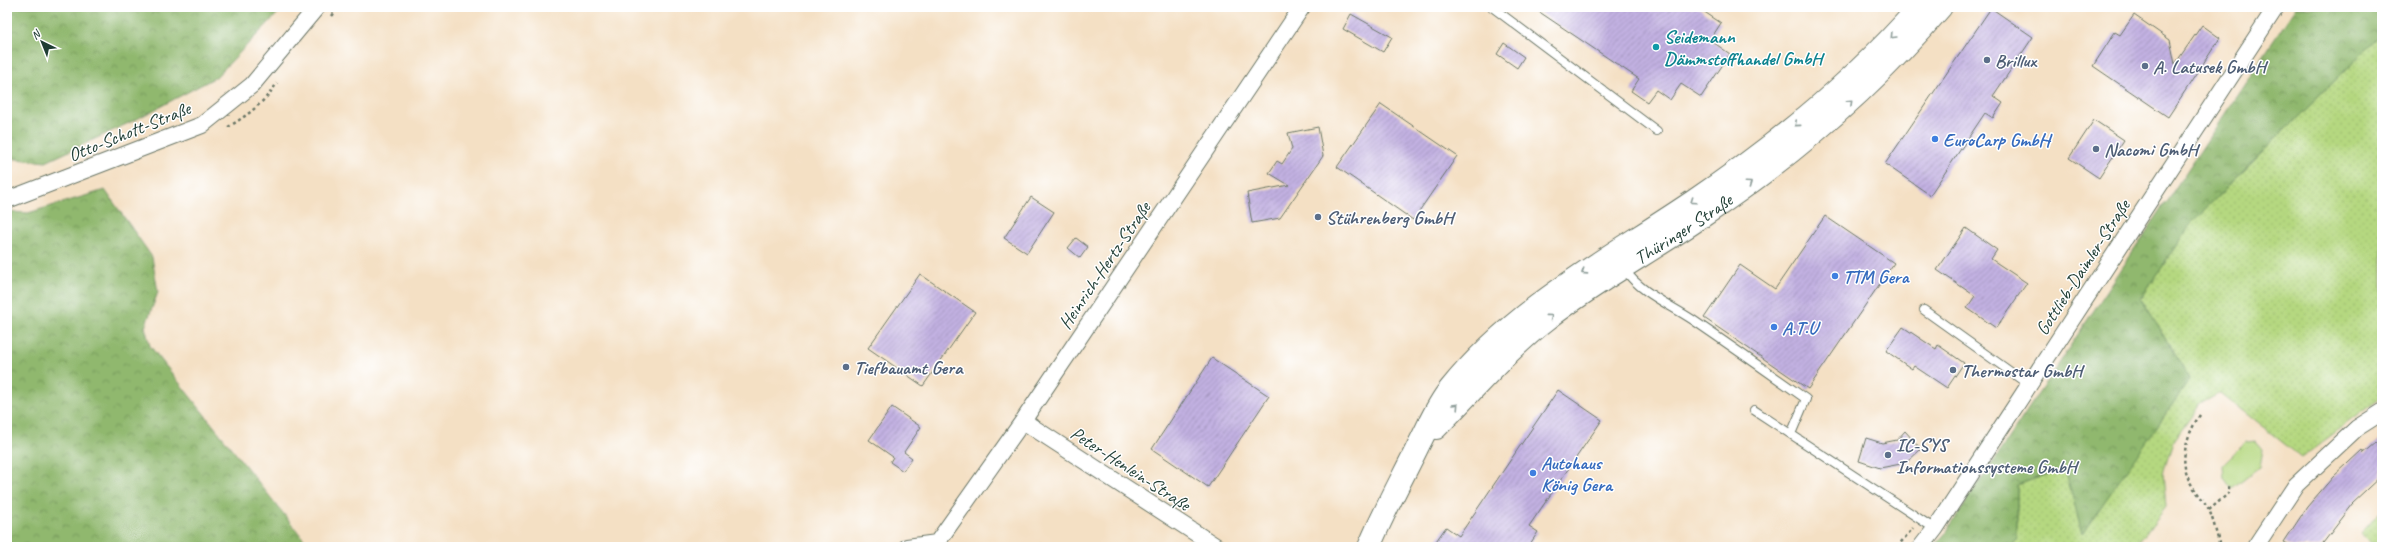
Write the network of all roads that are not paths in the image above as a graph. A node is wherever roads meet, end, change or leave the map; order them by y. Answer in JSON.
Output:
{"nodes":[{"id":1,"x":317,"y":7,"type":"edge"},
{"id":2,"x":1302,"y":7,"type":"edge"},
{"id":3,"x":1492,"y":7,"type":"edge"},
{"id":4,"x":1919,"y":7,"type":"edge"},
{"id":5,"x":1942,"y":7,"type":"edge"},
{"id":6,"x":2276,"y":7,"type":"edge"},
{"id":7,"x":1657,"y":131,"type":"dead end"},
{"id":8,"x":7,"y":200,"type":"edge"},
{"id":9,"x":1619,"y":260,"type":"junction"},
{"id":10,"x":1924,"y":310,"type":"dead end"},
{"id":11,"x":2029,"y":385,"type":"junction"},
{"id":12,"x":1754,"y":410,"type":"dead end"},
{"id":13,"x":2382,"y":412,"type":"edge"},
{"id":14,"x":1023,"y":421,"type":"junction"},
{"id":15,"x":1791,"y":434,"type":"junction"},
{"id":16,"x":1935,"y":529,"type":"junction"},
{"id":17,"x":936,"y":545,"type":"edge"},
{"id":18,"x":907,"y":547,"type":"edge"},
{"id":19,"x":1217,"y":547,"type":"edge"},
{"id":20,"x":1369,"y":547,"type":"edge"},
{"id":21,"x":1921,"y":547,"type":"edge"},
{"id":22,"x":2255,"y":547,"type":"edge"}],
"edges":[{"from":1,"to":8,"type":"street","name":"Otto-Schott-Straße"},
{"from":2,"to":14,"type":"street","name":"Heinrich-Hertz-Straße"},
{"from":3,"to":7,"type":"lane"},
{"from":4,"to":9,"type":"main road","name":"Thüringer Straße","one_way":true},
{"from":9,"to":5,"type":"main road","name":"Thüringer Straße","one_way":true},
{"from":6,"to":11,"type":"street","name":"Gottlieb-Daimler-Straße"},
{"from":9,"to":15,"type":"lane"},
{"from":9,"to":20,"type":"main road","name":"Thüringer Straße"},
{"from":10,"to":11,"type":"lane"},
{"from":11,"to":16,"type":"street","name":"Gottlieb-Daimler-Straße"},
{"from":12,"to":15,"type":"lane"},
{"from":13,"to":22,"type":"street"},
{"from":14,"to":17,"type":"street","name":"Heinrich-Hertz-Straße"},
{"from":14,"to":19,"type":"street","name":"Peter-Henlein-Straße"},
{"from":15,"to":16,"type":"lane"},
{"from":16,"to":21,"type":"street","name":"Gottlieb-Daimler-Straße"},
{"from":17,"to":18,"type":"street","name":"Heinrich-Hertz-Straße"}]}
